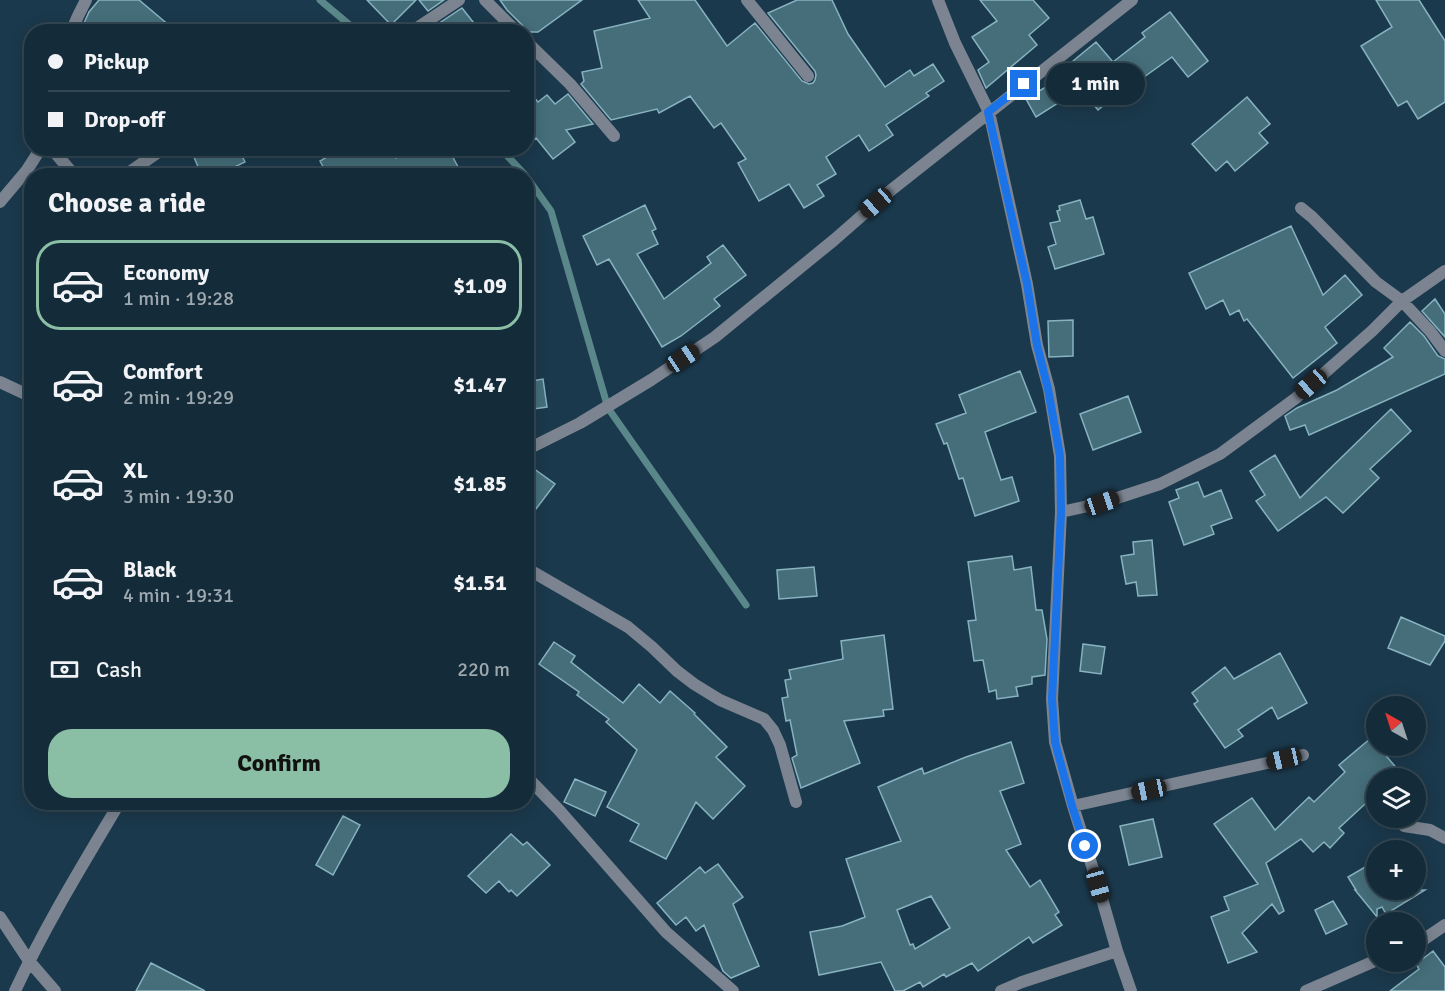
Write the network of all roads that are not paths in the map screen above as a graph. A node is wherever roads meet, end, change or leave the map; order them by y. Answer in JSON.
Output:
{"nodes":[{"id":1,"x":86,"y":0,"type":"edge"},
{"id":2,"x":459,"y":0,"type":"edge"},
{"id":3,"x":485,"y":0,"type":"edge"},
{"id":4,"x":747,"y":0,"type":"edge"},
{"id":5,"x":938,"y":0,"type":"edge"},
{"id":6,"x":1132,"y":0,"type":"edge"},
{"id":7,"x":75,"y":24,"type":"edge"},
{"id":8,"x":423,"y":24,"type":"edge"},
{"id":9,"x":509,"y":24,"type":"edge"},
{"id":10,"x":534,"y":49,"type":"edge"},
{"id":11,"x":808,"y":76,"type":"dead end"},
{"id":12,"x":988,"y":112,"type":"junction"},
{"id":13,"x":614,"y":135,"type":"dead end"},
{"id":14,"x":58,"y":156,"type":"edge"},
{"id":15,"x":153,"y":156,"type":"edge"},
{"id":16,"x":68,"y":168,"type":"edge"},
{"id":17,"x":135,"y":168,"type":"edge"},
{"id":18,"x":24,"y":174,"type":"edge"},
{"id":19,"x":0,"y":202,"type":"edge"},
{"id":20,"x":1301,"y":208,"type":"dead end"},
{"id":21,"x":1445,"y":271,"type":"edge"},
{"id":22,"x":1402,"y":301,"type":"junction"},
{"id":23,"x":1445,"y":351,"type":"edge"},
{"id":24,"x":0,"y":382,"type":"edge"},
{"id":25,"x":24,"y":393,"type":"edge"},
{"id":26,"x":534,"y":446,"type":"edge"},
{"id":27,"x":1061,"y":512,"type":"junction"},
{"id":28,"x":534,"y":573,"type":"edge"},
{"id":29,"x":1303,"y":755,"type":"dead end"},
{"id":30,"x":534,"y":784,"type":"edge"},
{"id":31,"x":796,"y":802,"type":"dead end"},
{"id":32,"x":1072,"y":806,"type":"junction"},
{"id":33,"x":115,"y":810,"type":"edge"},
{"id":34,"x":1417,"y":828,"type":"edge"},
{"id":35,"x":1445,"y":838,"type":"edge"},
{"id":36,"x":0,"y":916,"type":"edge"},
{"id":37,"x":1445,"y":925,"type":"edge"},
{"id":38,"x":1426,"y":938,"type":"edge"},
{"id":39,"x":1117,"y":951,"type":"junction"},
{"id":40,"x":29,"y":961,"type":"junction"},
{"id":41,"x":1366,"y":965,"type":"edge"},
{"id":42,"x":15,"y":991,"type":"edge"},
{"id":43,"x":55,"y":991,"type":"edge"},
{"id":44,"x":733,"y":991,"type":"edge"},
{"id":45,"x":1001,"y":991,"type":"edge"},
{"id":46,"x":1131,"y":991,"type":"edge"},
{"id":47,"x":1306,"y":991,"type":"edge"}],
"edges":[{"from":1,"to":7,"type":"street"},
{"from":2,"to":8,"type":"street"},
{"from":3,"to":9,"type":"street"},
{"from":4,"to":11,"type":"street"},
{"from":5,"to":12,"type":"street"},
{"from":6,"to":12,"type":"street"},
{"from":10,"to":13,"type":"street"},
{"from":12,"to":26,"type":"street"},
{"from":12,"to":27,"type":"street"},
{"from":14,"to":16,"type":"street"},
{"from":15,"to":17,"type":"street"},
{"from":18,"to":19,"type":"street"},
{"from":20,"to":22,"type":"street"},
{"from":21,"to":22,"type":"street"},
{"from":22,"to":23,"type":"street"},
{"from":22,"to":27,"type":"street"},
{"from":24,"to":25,"type":"street"},
{"from":27,"to":32,"type":"street"},
{"from":28,"to":31,"type":"street"},
{"from":29,"to":32,"type":"street"},
{"from":30,"to":44,"type":"street"},
{"from":32,"to":39,"type":"street"},
{"from":33,"to":40,"type":"street"},
{"from":34,"to":35,"type":"street"},
{"from":36,"to":40,"type":"street"},
{"from":37,"to":38,"type":"street"},
{"from":39,"to":45,"type":"street"},
{"from":39,"to":46,"type":"street"},
{"from":40,"to":42,"type":"street"},
{"from":40,"to":43,"type":"street"},
{"from":41,"to":47,"type":"street"}]}
